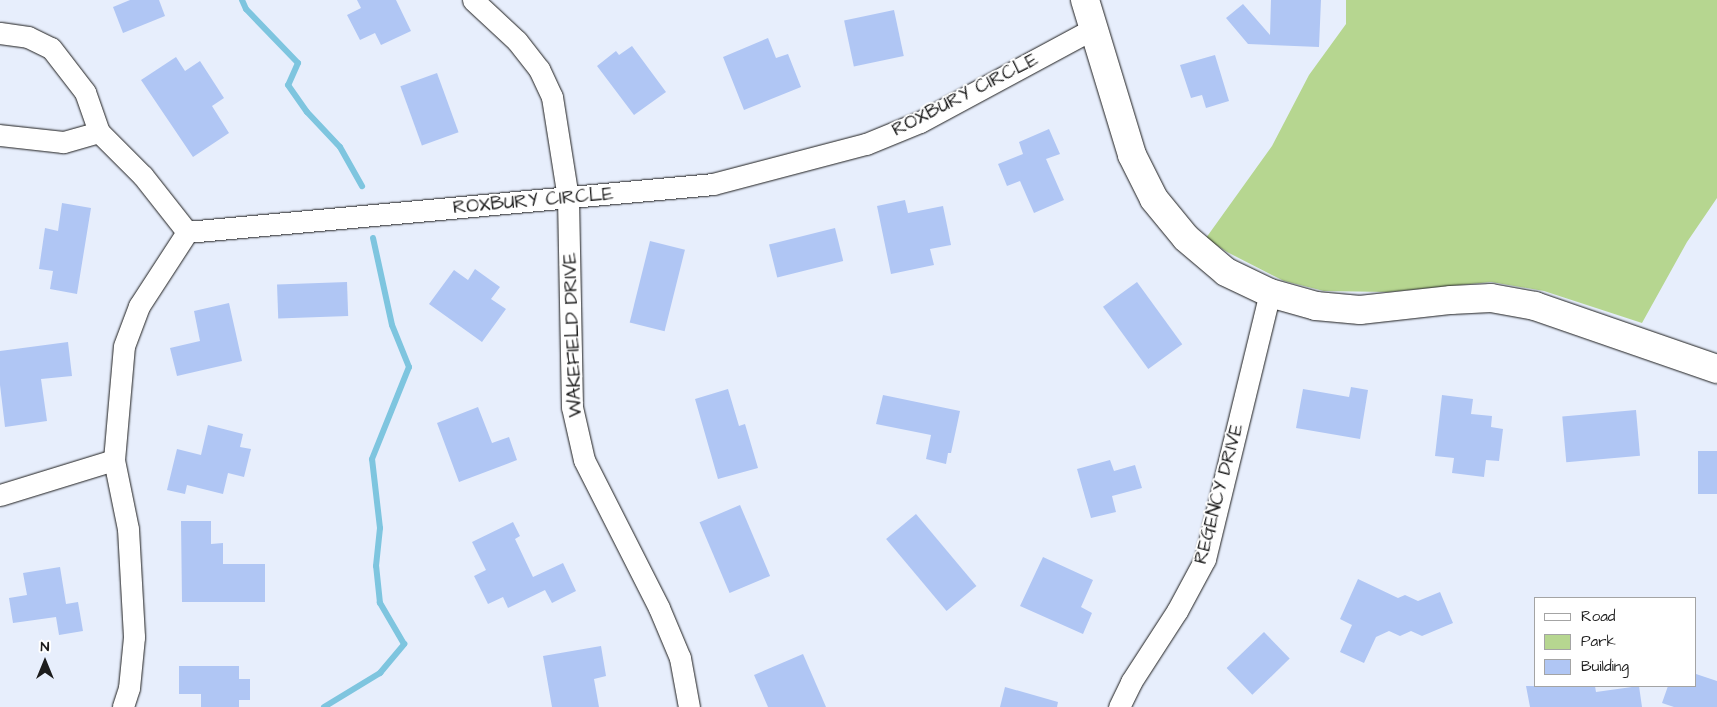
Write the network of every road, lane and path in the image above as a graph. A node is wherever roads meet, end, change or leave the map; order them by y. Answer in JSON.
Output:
{"nodes":[{"id":1,"x":473,"y":0,"type":"edge"},
{"id":2,"x":1085,"y":0,"type":"edge"},
{"id":3,"x":1093,"y":29,"type":"junction"},
{"id":4,"x":0,"y":33,"type":"edge"},
{"id":5,"x":99,"y":132,"type":"junction"},
{"id":6,"x":0,"y":135,"type":"edge"},
{"id":7,"x":568,"y":198,"type":"junction"},
{"id":8,"x":186,"y":232,"type":"junction"},
{"id":9,"x":1270,"y":293,"type":"junction"},
{"id":10,"x":1715,"y":365,"type":"edge"},
{"id":11,"x":114,"y":460,"type":"junction"},
{"id":12,"x":0,"y":495,"type":"edge"},
{"id":13,"x":123,"y":707,"type":"edge"},
{"id":14,"x":689,"y":707,"type":"edge"},
{"id":15,"x":1119,"y":707,"type":"edge"}],
"edges":[{"from":1,"to":7,"type":"street","name":"WAKEFIELD DRIVE"},
{"from":2,"to":3,"type":"street"},
{"from":3,"to":7,"type":"street","name":"ROXBURY CIRCLE"},
{"from":3,"to":9,"type":"street"},
{"from":4,"to":5,"type":"street"},
{"from":5,"to":6,"type":"street"},
{"from":5,"to":8,"type":"street"},
{"from":7,"to":8,"type":"street","name":"ROXBURY CIRCLE"},
{"from":7,"to":14,"type":"street","name":"WAKEFIELD DRIVE"},
{"from":8,"to":11,"type":"street"},
{"from":9,"to":10,"type":"street"},
{"from":9,"to":15,"type":"street","name":"REGENCY DRIVE"},
{"from":11,"to":12,"type":"street"},
{"from":11,"to":13,"type":"street"}]}
